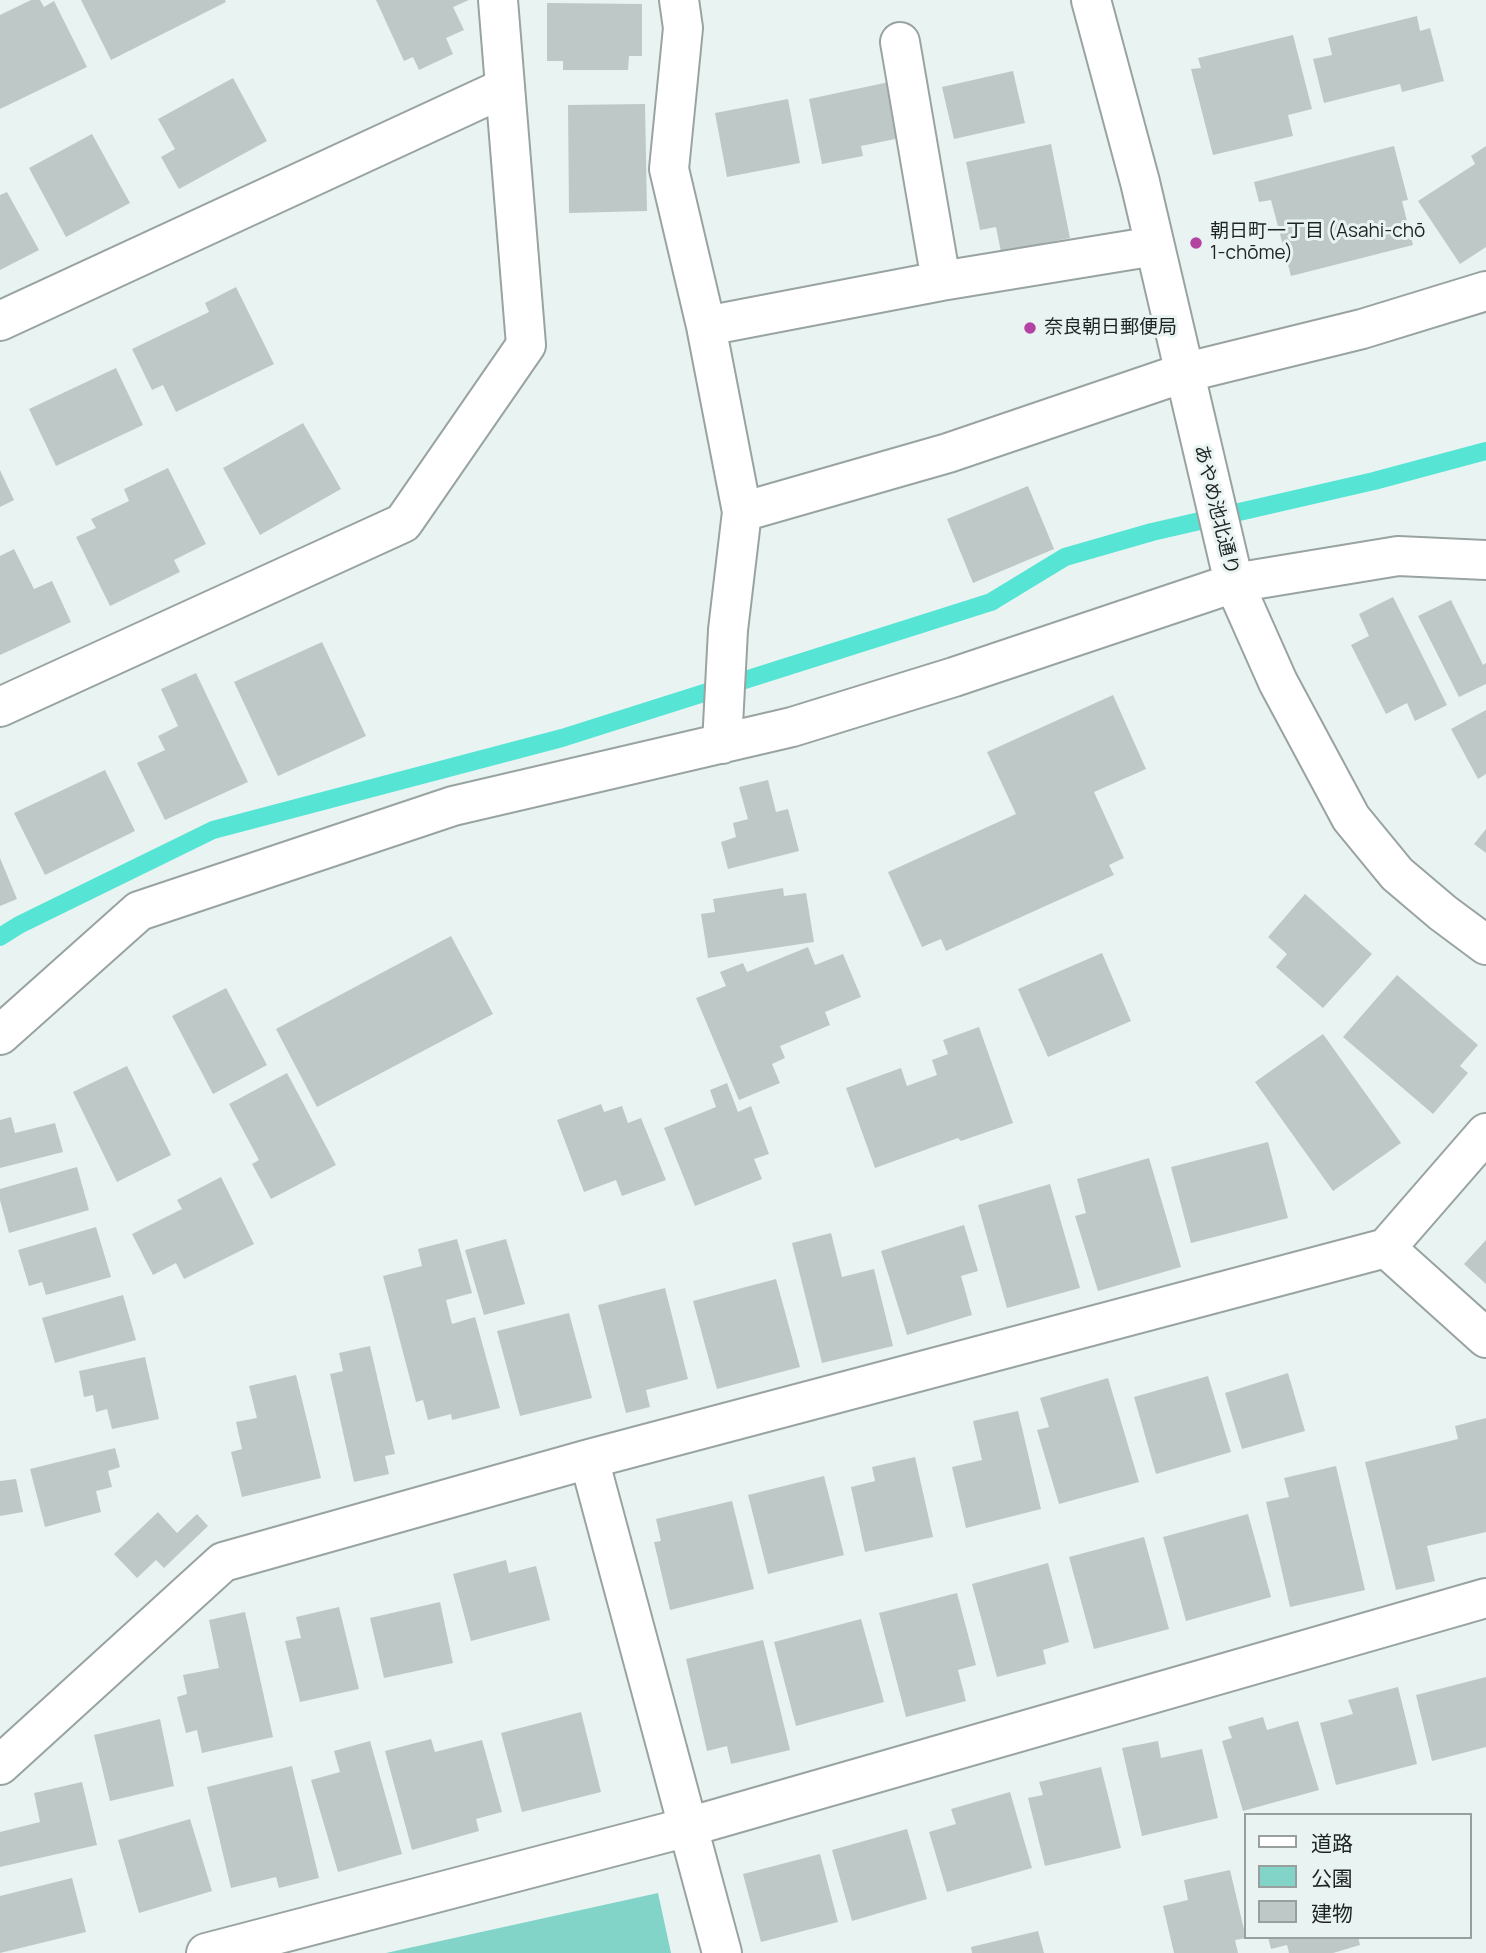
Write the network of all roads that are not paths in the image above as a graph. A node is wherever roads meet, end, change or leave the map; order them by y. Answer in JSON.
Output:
{"nodes":[{"id":1,"x":498,"y":0,"type":"edge"},
{"id":2,"x":679,"y":0,"type":"edge"},
{"id":3,"x":1090,"y":0,"type":"edge"},
{"id":4,"x":900,"y":42,"type":"dead end"},
{"id":5,"x":504,"y":88,"type":"junction"},
{"id":6,"x":1155,"y":246,"type":"junction"},
{"id":7,"x":941,"y":281,"type":"junction"},
{"id":8,"x":1486,"y":291,"type":"edge"},
{"id":9,"x":0,"y":321,"type":"edge"},
{"id":10,"x":706,"y":326,"type":"junction"},
{"id":11,"x":1183,"y":373,"type":"junction"},
{"id":12,"x":742,"y":512,"type":"junction"},
{"id":13,"x":1486,"y":559,"type":"edge"},
{"id":14,"x":1234,"y":583,"type":"junction"},
{"id":15,"x":0,"y":707,"type":"edge"},
{"id":16,"x":722,"y":744,"type":"junction"},
{"id":17,"x":1486,"y":945,"type":"edge"},
{"id":18,"x":0,"y":1035,"type":"edge"},
{"id":19,"x":1486,"y":1133,"type":"edge"},
{"id":20,"x":1386,"y":1248,"type":"junction"},
{"id":21,"x":1486,"y":1338,"type":"edge"},
{"id":22,"x":589,"y":1459,"type":"junction"},
{"id":23,"x":1486,"y":1598,"type":"edge"},
{"id":24,"x":0,"y":1765,"type":"edge"},
{"id":25,"x":688,"y":1828,"type":"junction"},
{"id":26,"x":206,"y":1953,"type":"edge"},
{"id":27,"x":722,"y":1953,"type":"edge"}],
"edges":[{"from":1,"to":5,"type":"street"},
{"from":2,"to":10,"type":"street"},
{"from":3,"to":6,"type":"street","name":"あやめ池北通り"},
{"from":4,"to":7,"type":"street"},
{"from":5,"to":9,"type":"street"},
{"from":5,"to":15,"type":"street"},
{"from":6,"to":7,"type":"street"},
{"from":6,"to":11,"type":"street","name":"あやめ池北通り"},
{"from":7,"to":10,"type":"street"},
{"from":8,"to":11,"type":"street"},
{"from":10,"to":12,"type":"street"},
{"from":11,"to":12,"type":"street"},
{"from":11,"to":14,"type":"street","name":"あやめ池北通り"},
{"from":12,"to":16,"type":"street"},
{"from":13,"to":14,"type":"street"},
{"from":14,"to":16,"type":"street"},
{"from":14,"to":17,"type":"street","name":"あやめ池北通り"},
{"from":16,"to":18,"type":"street"},
{"from":19,"to":20,"type":"street"},
{"from":20,"to":21,"type":"street"},
{"from":20,"to":22,"type":"street"},
{"from":22,"to":24,"type":"street"},
{"from":22,"to":25,"type":"street"},
{"from":23,"to":25,"type":"street"},
{"from":25,"to":26,"type":"street"},
{"from":25,"to":27,"type":"street"}]}
